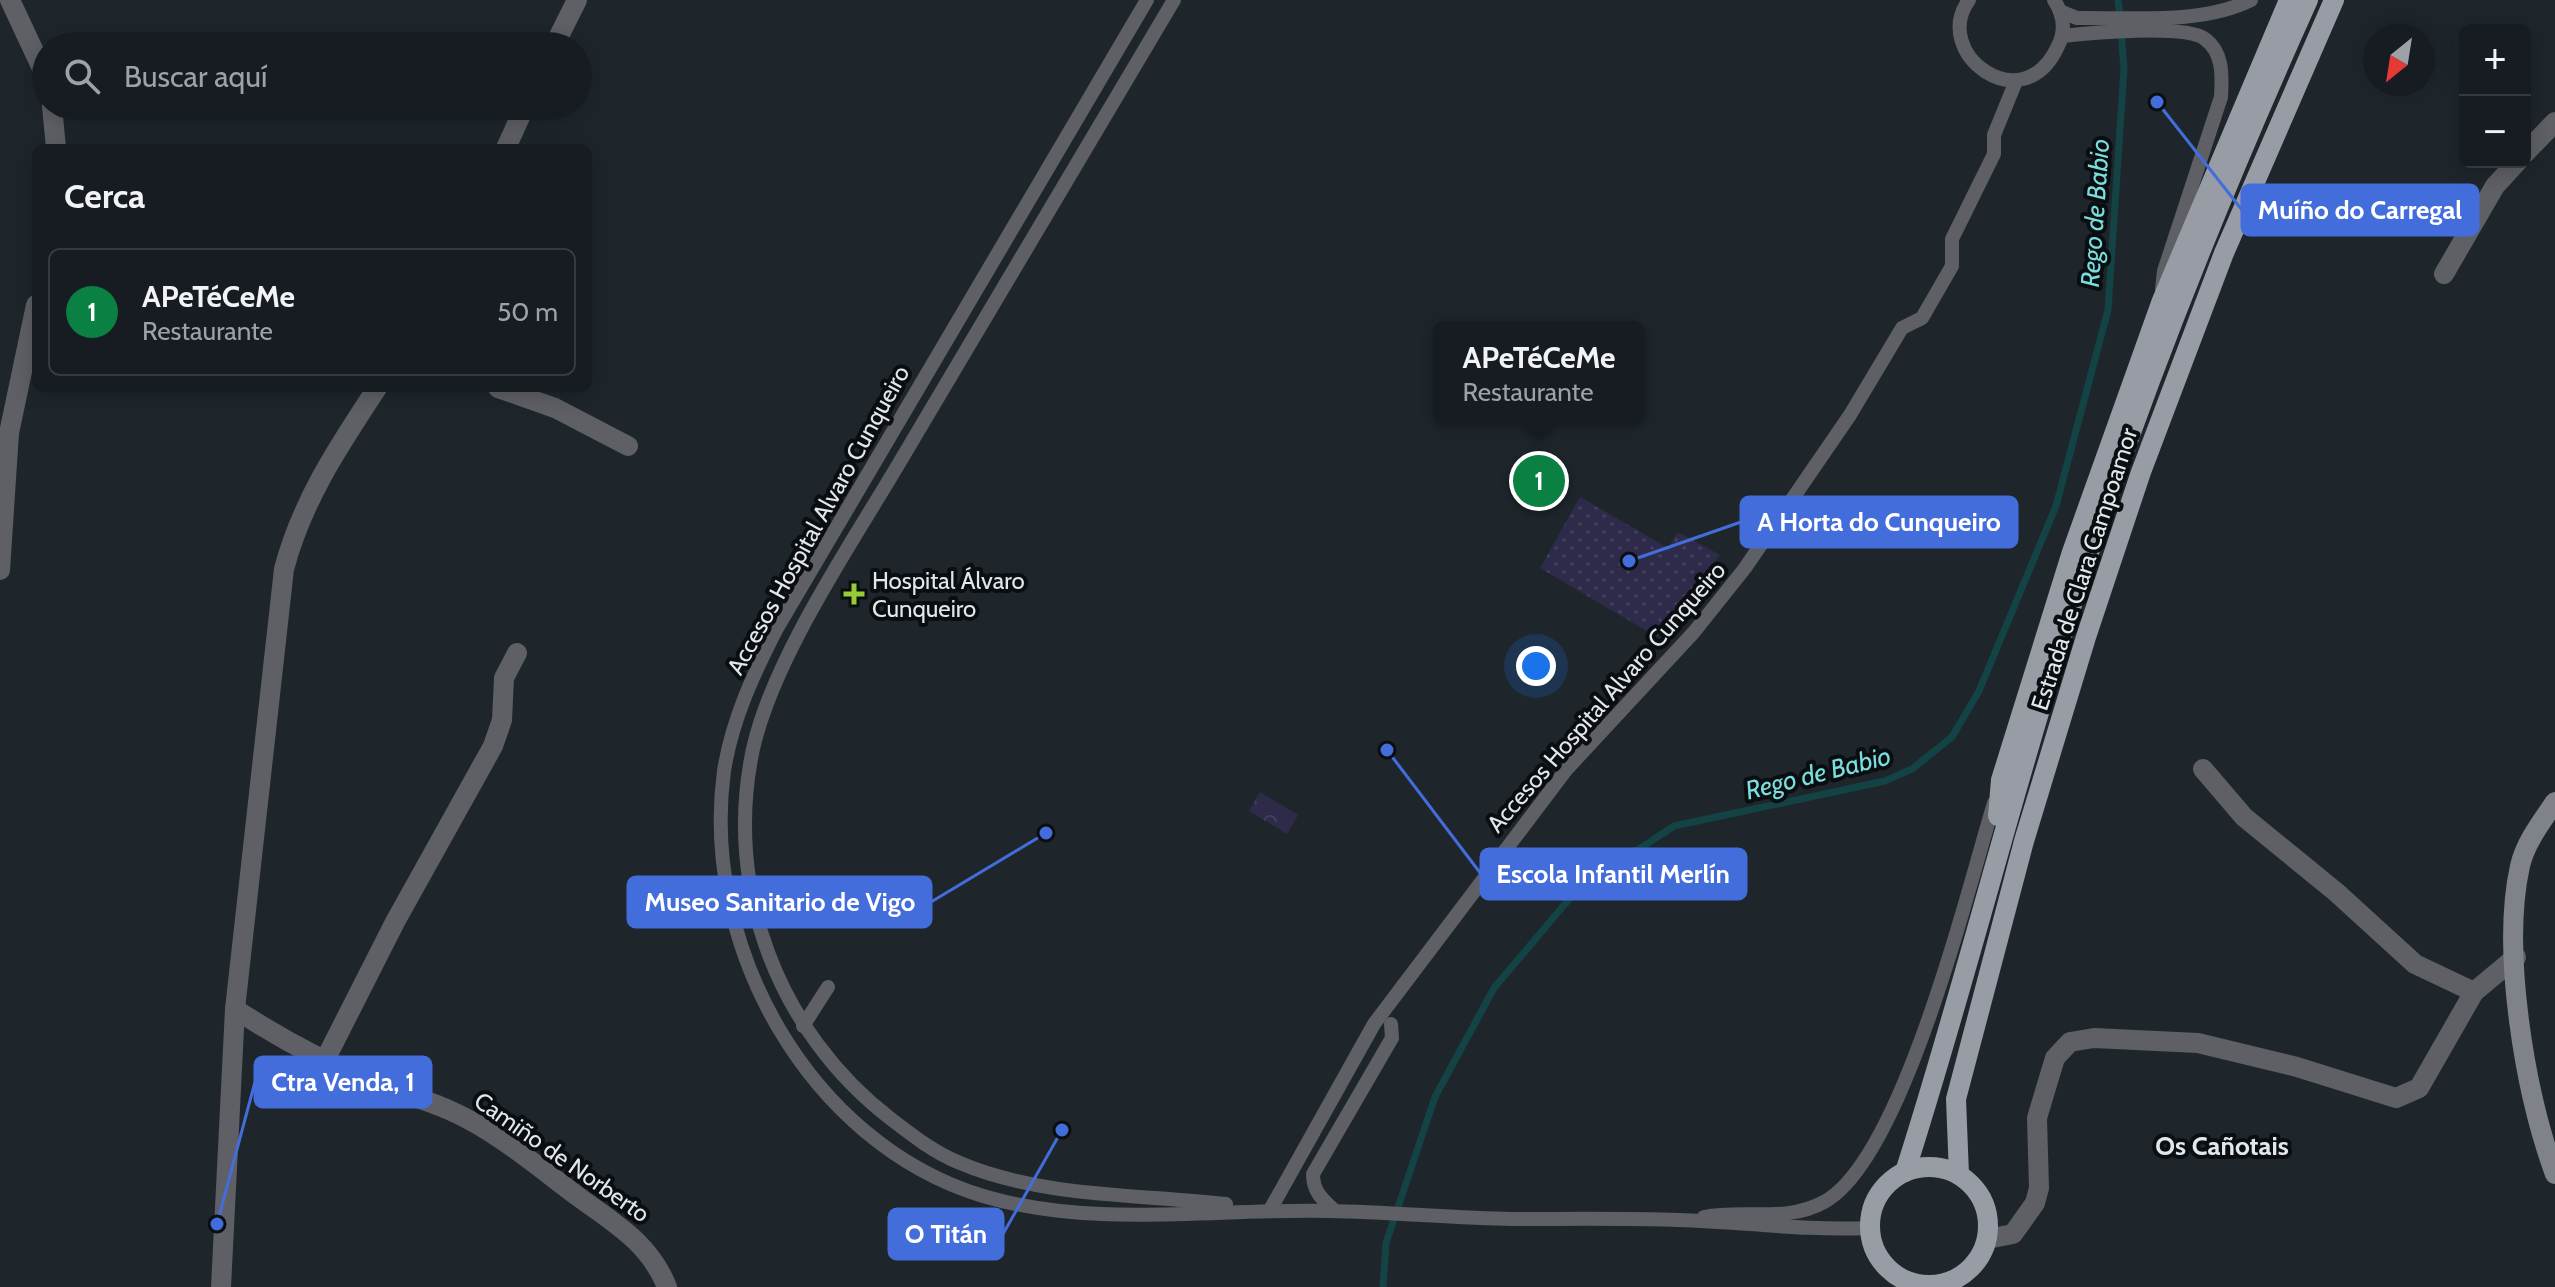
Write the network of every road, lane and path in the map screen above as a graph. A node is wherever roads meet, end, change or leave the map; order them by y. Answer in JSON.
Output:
{"nodes":[{"id":1,"x":10,"y":0,"type":"edge"},
{"id":2,"x":577,"y":0,"type":"edge"},
{"id":3,"x":1147,"y":0,"type":"edge"},
{"id":4,"x":1174,"y":0,"type":"edge"},
{"id":5,"x":1969,"y":0,"type":"edge"},
{"id":6,"x":2251,"y":0,"type":"edge"},
{"id":7,"x":2289,"y":0,"type":"edge"},
{"id":8,"x":2308,"y":0,"type":"edge"},
{"id":9,"x":2334,"y":0,"type":"edge"},
{"id":10,"x":2058,"y":6,"type":"edge"},
{"id":11,"x":561,"y":32,"type":"edge"},
{"id":12,"x":2063,"y":36,"type":"junction"},
{"id":13,"x":32,"y":47,"type":"edge"},
{"id":14,"x":2016,"y":81,"type":"junction"},
{"id":15,"x":53,"y":120,"type":"edge"},
{"id":16,"x":519,"y":120,"type":"edge"},
{"id":17,"x":2555,"y":122,"type":"edge"},
{"id":18,"x":56,"y":144,"type":"edge"},
{"id":19,"x":508,"y":144,"type":"edge"},
{"id":20,"x":2531,"y":147,"type":"edge"},
{"id":21,"x":2512,"y":168,"type":"edge"},
{"id":22,"x":2444,"y":274,"type":"dead end"},
{"id":23,"x":2161,"y":303,"type":"junction"},
{"id":24,"x":32,"y":324,"type":"edge"},
{"id":25,"x":374,"y":392,"type":"edge"},
{"id":26,"x":509,"y":392,"type":"edge"},
{"id":27,"x":628,"y":446,"type":"dead end"},
{"id":28,"x":0,"y":570,"type":"edge"},
{"id":29,"x":517,"y":653,"type":"dead end"},
{"id":30,"x":2203,"y":769,"type":"dead end"},
{"id":31,"x":2001,"y":780,"type":"junction"},
{"id":32,"x":2555,"y":802,"type":"edge"},
{"id":33,"x":1996,"y":852,"type":"junction"},
{"id":34,"x":2516,"y":957,"type":"junction"},
{"id":35,"x":828,"y":987,"type":"dead end"},
{"id":36,"x":2474,"y":992,"type":"junction"},
{"id":37,"x":235,"y":1009,"type":"junction"},
{"id":38,"x":1391,"y":1024,"type":"dead end"},
{"id":39,"x":803,"y":1026,"type":"junction"},
{"id":40,"x":325,"y":1060,"type":"junction"},
{"id":41,"x":1905,"y":1172,"type":"junction"},
{"id":42,"x":2555,"y":1174,"type":"edge"},
{"id":43,"x":1959,"y":1175,"type":"junction"},
{"id":44,"x":1270,"y":1210,"type":"junction"},
{"id":45,"x":1335,"y":1211,"type":"junction"},
{"id":46,"x":1688,"y":1220,"type":"junction"},
{"id":47,"x":1869,"y":1228,"type":"junction"},
{"id":48,"x":1987,"y":1239,"type":"junction"},
{"id":49,"x":1894,"y":1281,"type":"edge"},
{"id":50,"x":1950,"y":1284,"type":"edge"},
{"id":51,"x":221,"y":1287,"type":"edge"},
{"id":52,"x":667,"y":1287,"type":"edge"}],
"edges":[{"from":1,"to":13,"type":"street"},
{"from":2,"to":11,"type":"street"},
{"from":3,"to":44,"type":"lane","name":"Accesos Hospital Alvaro Cunqueiro"},
{"from":4,"to":39,"type":"lane","name":"Accesos Hospital Alvaro Cunqueiro"},
{"from":5,"to":14,"type":"lane"},
{"from":6,"to":10,"type":"lane"},
{"from":7,"to":23,"type":"main road","name":"Estrada de Clara Campoamor"},
{"from":8,"to":33,"type":"main road","name":"Estrada de Clara Campoamor"},
{"from":9,"to":43,"type":"main road","name":"Estrada de Clara Campoamor"},
{"from":10,"to":12,"type":"lane"},
{"from":12,"to":14,"type":"lane"},
{"from":12,"to":23,"type":"lane"},
{"from":14,"to":44,"type":"lane","name":"Accesos Hospital Alvaro Cunqueiro"},
{"from":15,"to":18,"type":"street"},
{"from":16,"to":19,"type":"street"},
{"from":17,"to":20,"type":"street"},
{"from":21,"to":22,"type":"street"},
{"from":23,"to":31,"type":"main road","name":"Estrada de Clara Campoamor"},
{"from":24,"to":28,"type":"street"},
{"from":25,"to":37,"type":"street"},
{"from":26,"to":27,"type":"street"},
{"from":29,"to":40,"type":"street"},
{"from":30,"to":36,"type":"street"},
{"from":31,"to":33,"type":"main road","name":"Estrada de Clara Campoamor"},
{"from":31,"to":46,"type":"lane","name":"Accesos Hospital Alvaro Cunqueiro"},
{"from":32,"to":34,"type":"main road"},
{"from":33,"to":41,"type":"main road","name":"Estrada de Clara Campoamor"},
{"from":34,"to":36,"type":"street"},
{"from":34,"to":42,"type":"main road"},
{"from":35,"to":39,"type":"lane"},
{"from":36,"to":48,"type":"street"},
{"from":37,"to":40,"type":"street","name":"Camiño de Norberto"},
{"from":37,"to":51,"type":"street"},
{"from":38,"to":45,"type":"lane"},
{"from":39,"to":44,"type":"lane","name":"Accesos Hospital Alvaro Cunqueiro"},
{"from":40,"to":52,"type":"street","name":"Camiño de Norberto"},
{"from":41,"to":43,"type":"main road"},
{"from":41,"to":47,"type":"main road","name":"Estrada de Clara Campoamor"},
{"from":43,"to":48,"type":"main road"},
{"from":44,"to":45,"type":"lane","name":"Accesos Hospital Alvaro Cunqueiro"},
{"from":45,"to":46,"type":"lane","name":"Accesos Hospital Alvaro Cunqueiro"},
{"from":46,"to":47,"type":"lane","name":"Accesos Hospital Alvaro Cunqueiro"},
{"from":47,"to":49,"type":"main road"},
{"from":48,"to":50,"type":"main road"},
{"from":49,"to":50,"type":"main road"}]}
